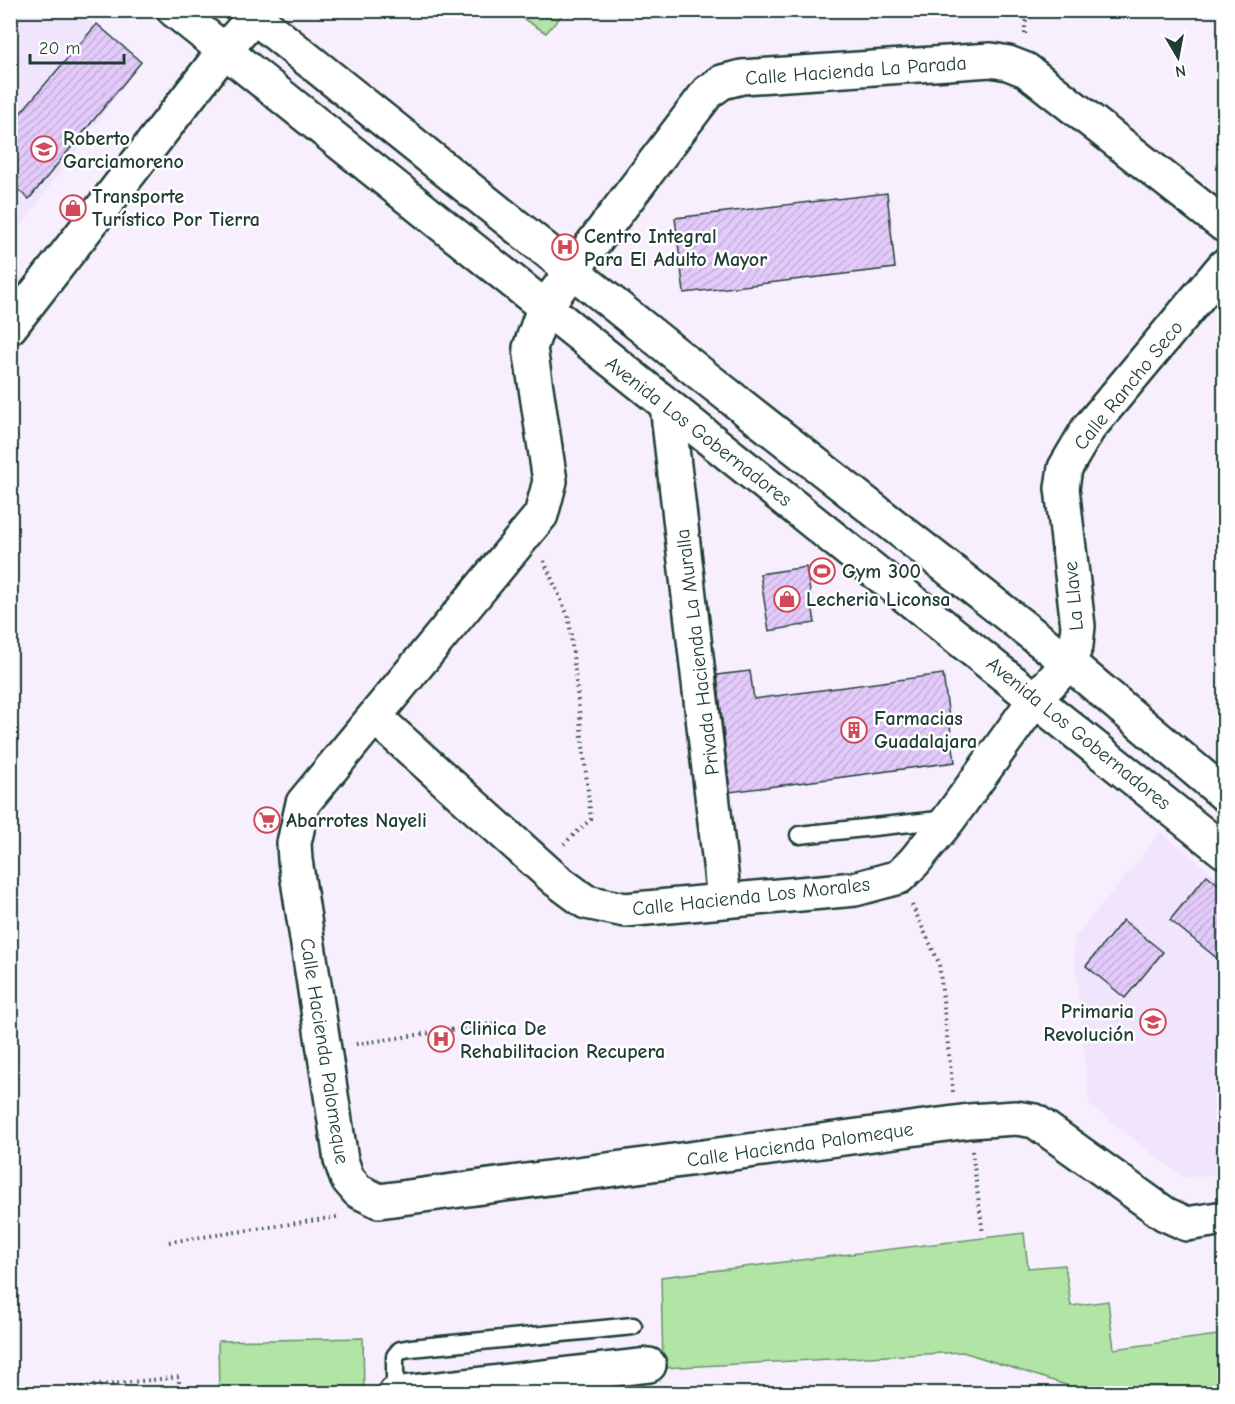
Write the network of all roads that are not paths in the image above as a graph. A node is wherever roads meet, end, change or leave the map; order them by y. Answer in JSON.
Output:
{"nodes":[{"id":1,"x":174,"y":10,"type":"edge"},
{"id":2,"x":254,"y":13,"type":"edge"},
{"id":3,"x":224,"y":51,"type":"junction"},
{"id":4,"x":1224,"y":225,"type":"edge"},
{"id":5,"x":1224,"y":266,"type":"edge"},
{"id":6,"x":573,"y":273,"type":"junction"},
{"id":7,"x":544,"y":308,"type":"junction"},
{"id":8,"x":10,"y":327,"type":"edge"},
{"id":9,"x":668,"y":405,"type":"junction"},
{"id":10,"x":1065,"y":516,"type":"joint"},
{"id":11,"x":1069,"y":663,"type":"junction"},
{"id":12,"x":1036,"y":698,"type":"junction"},
{"id":13,"x":375,"y":717,"type":"junction"},
{"id":14,"x":1224,"y":794,"type":"edge"},
{"id":15,"x":949,"y":819,"type":"junction"},
{"id":16,"x":800,"y":835,"type":"dead end"},
{"id":17,"x":1224,"y":851,"type":"edge"},
{"id":18,"x":724,"y":899,"type":"junction"},
{"id":19,"x":1224,"y":1218,"type":"edge"},
{"id":20,"x":633,"y":1326,"type":"dead end"},
{"id":21,"x":649,"y":1365,"type":"dead end"},
{"id":22,"x":395,"y":1393,"type":"edge"}],
"edges":[{"from":1,"to":3,"type":"street","name":"Avenida Los Gobernadores"},
{"from":2,"to":3,"type":"street"},
{"from":2,"to":6,"type":"street"},
{"from":3,"to":7,"type":"street","name":"Avenida Los Gobernadores"},
{"from":3,"to":8,"type":"street"},
{"from":4,"to":6,"type":"street","name":"Calle Hacienda La Parada"},
{"from":5,"to":10,"type":"street","name":"Calle Rancho Seco"},
{"from":6,"to":7,"type":"street","name":"Calle Hacienda La Parada"},
{"from":6,"to":11,"type":"street"},
{"from":7,"to":9,"type":"street","name":"Avenida Los Gobernadores"},
{"from":7,"to":13,"type":"street","name":"Calle Hacienda Palomeque"},
{"from":9,"to":12,"type":"street","name":"Avenida Los Gobernadores"},
{"from":9,"to":18,"type":"street","name":"Privada Hacienda La Muralla"},
{"from":10,"to":11,"type":"street","name":"La Llave"},
{"from":11,"to":12,"type":"street","name":"La Llave"},
{"from":11,"to":14,"type":"street"},
{"from":12,"to":15,"type":"street","name":"Calle Hacienda Los Morales"},
{"from":12,"to":17,"type":"street","name":"Avenida Los Gobernadores"},
{"from":13,"to":18,"type":"street","name":"Calle Hacienda Los Morales"},
{"from":13,"to":19,"type":"street","name":"Calle Hacienda Palomeque"},
{"from":15,"to":16,"type":"lane"},
{"from":15,"to":18,"type":"street","name":"Calle Hacienda Los Morales"},
{"from":20,"to":22,"type":"lane"},
{"from":21,"to":22,"type":"street"}]}
